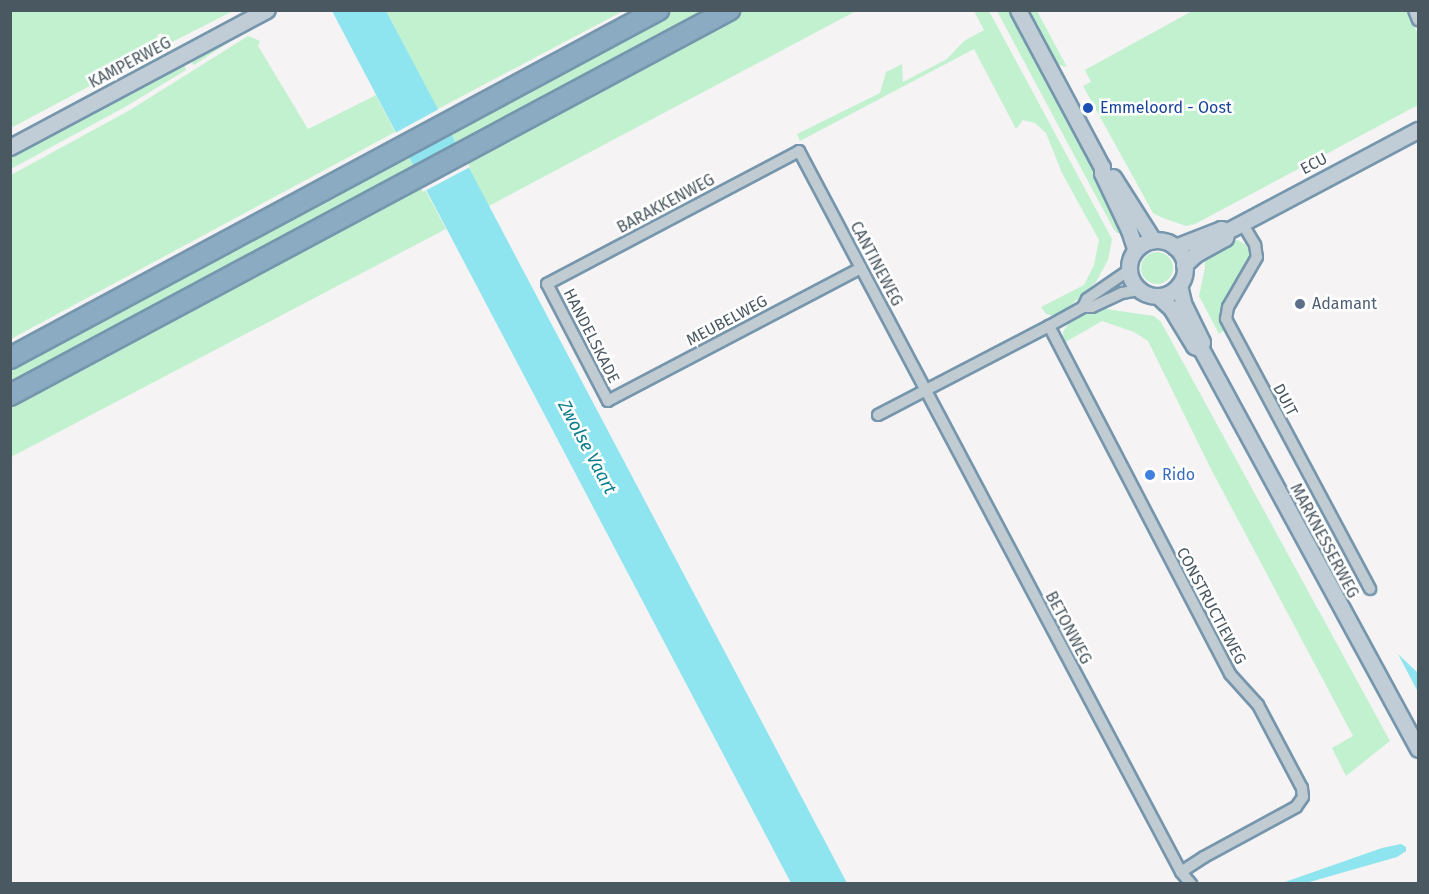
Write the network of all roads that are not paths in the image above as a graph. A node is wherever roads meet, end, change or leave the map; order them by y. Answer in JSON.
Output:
{"nodes":[{"id":1,"x":267,"y":10,"type":"edge"},
{"id":2,"x":658,"y":10,"type":"edge"},
{"id":3,"x":729,"y":10,"type":"edge"},
{"id":4,"x":1018,"y":10,"type":"edge"},
{"id":5,"x":1413,"y":10,"type":"edge"},
{"id":6,"x":1419,"y":20,"type":"edge"},
{"id":7,"x":1419,"y":130,"type":"edge"},
{"id":8,"x":10,"y":147,"type":"edge"},
{"id":9,"x":799,"y":151,"type":"joint"},
{"id":10,"x":1102,"y":167,"type":"junction"},
{"id":11,"x":1242,"y":223,"type":"junction"},
{"id":12,"x":1227,"y":231,"type":"junction"},
{"id":13,"x":1154,"y":240,"type":"junction"},
{"id":14,"x":1175,"y":247,"type":"junction"},
{"id":15,"x":1136,"y":249,"type":"junction"},
{"id":16,"x":1184,"y":265,"type":"junction"},
{"id":17,"x":861,"y":268,"type":"junction"},
{"id":18,"x":1129,"y":270,"type":"junction"},
{"id":19,"x":548,"y":284,"type":"joint"},
{"id":20,"x":1179,"y":285,"type":"junction"},
{"id":21,"x":1139,"y":290,"type":"junction"},
{"id":22,"x":1158,"y":296,"type":"junction"},
{"id":23,"x":1083,"y":307,"type":"junction"},
{"id":24,"x":1049,"y":326,"type":"junction"},
{"id":25,"x":1201,"y":349,"type":"junction"},
{"id":26,"x":10,"y":358,"type":"edge"},
{"id":27,"x":925,"y":391,"type":"junction"},
{"id":28,"x":10,"y":395,"type":"edge"},
{"id":29,"x":608,"y":401,"type":"joint"},
{"id":30,"x":878,"y":415,"type":"dead end"},
{"id":31,"x":1370,"y":589,"type":"dead end"},
{"id":32,"x":1419,"y":749,"type":"edge"},
{"id":33,"x":1185,"y":878,"type":"edge"}],
"edges":[{"from":1,"to":8,"type":"main road","name":"KAMPERWEG"},
{"from":2,"to":26,"type":"highway"},
{"from":3,"to":28,"type":"highway"},
{"from":4,"to":10,"type":"main road"},
{"from":5,"to":6,"type":"street"},
{"from":7,"to":11,"type":"main road","name":"ECU"},
{"from":9,"to":17,"type":"street","name":"CANTINEWEG"},
{"from":9,"to":19,"type":"street","name":"BARAKKENWEG"},
{"from":10,"to":13,"type":"main road"},
{"from":10,"to":15,"type":"main road"},
{"from":11,"to":12,"type":"main road","name":"ECU"},
{"from":11,"to":31,"type":"street","name":"DUIT"},
{"from":12,"to":14,"type":"main road","name":"ECU"},
{"from":12,"to":16,"type":"main road","name":"ECU"},
{"from":13,"to":14,"type":"main road"},
{"from":13,"to":15,"type":"main road"},
{"from":14,"to":16,"type":"main road"},
{"from":15,"to":18,"type":"main road"},
{"from":16,"to":20,"type":"main road"},
{"from":17,"to":27,"type":"street","name":"CANTINEWEG"},
{"from":17,"to":29,"type":"street","name":"MEUBELWEG"},
{"from":18,"to":21,"type":"main road"},
{"from":18,"to":23,"type":"street"},
{"from":19,"to":29,"type":"street","name":"HANDELSKADE"},
{"from":20,"to":22,"type":"main road"},
{"from":20,"to":25,"type":"main road","name":"MARKNESSERWEG"},
{"from":21,"to":22,"type":"main road"},
{"from":21,"to":23,"type":"street"},
{"from":22,"to":25,"type":"main road","name":"MARKNESSERWEG"},
{"from":23,"to":24,"type":"street"},
{"from":24,"to":27,"type":"street"},
{"from":24,"to":33,"type":"street","name":"CONSTRUCTIEWEG"},
{"from":25,"to":32,"type":"main road","name":"MARKNESSERWEG"},
{"from":27,"to":30,"type":"street"},
{"from":27,"to":33,"type":"street","name":"BETONWEG"}]}
